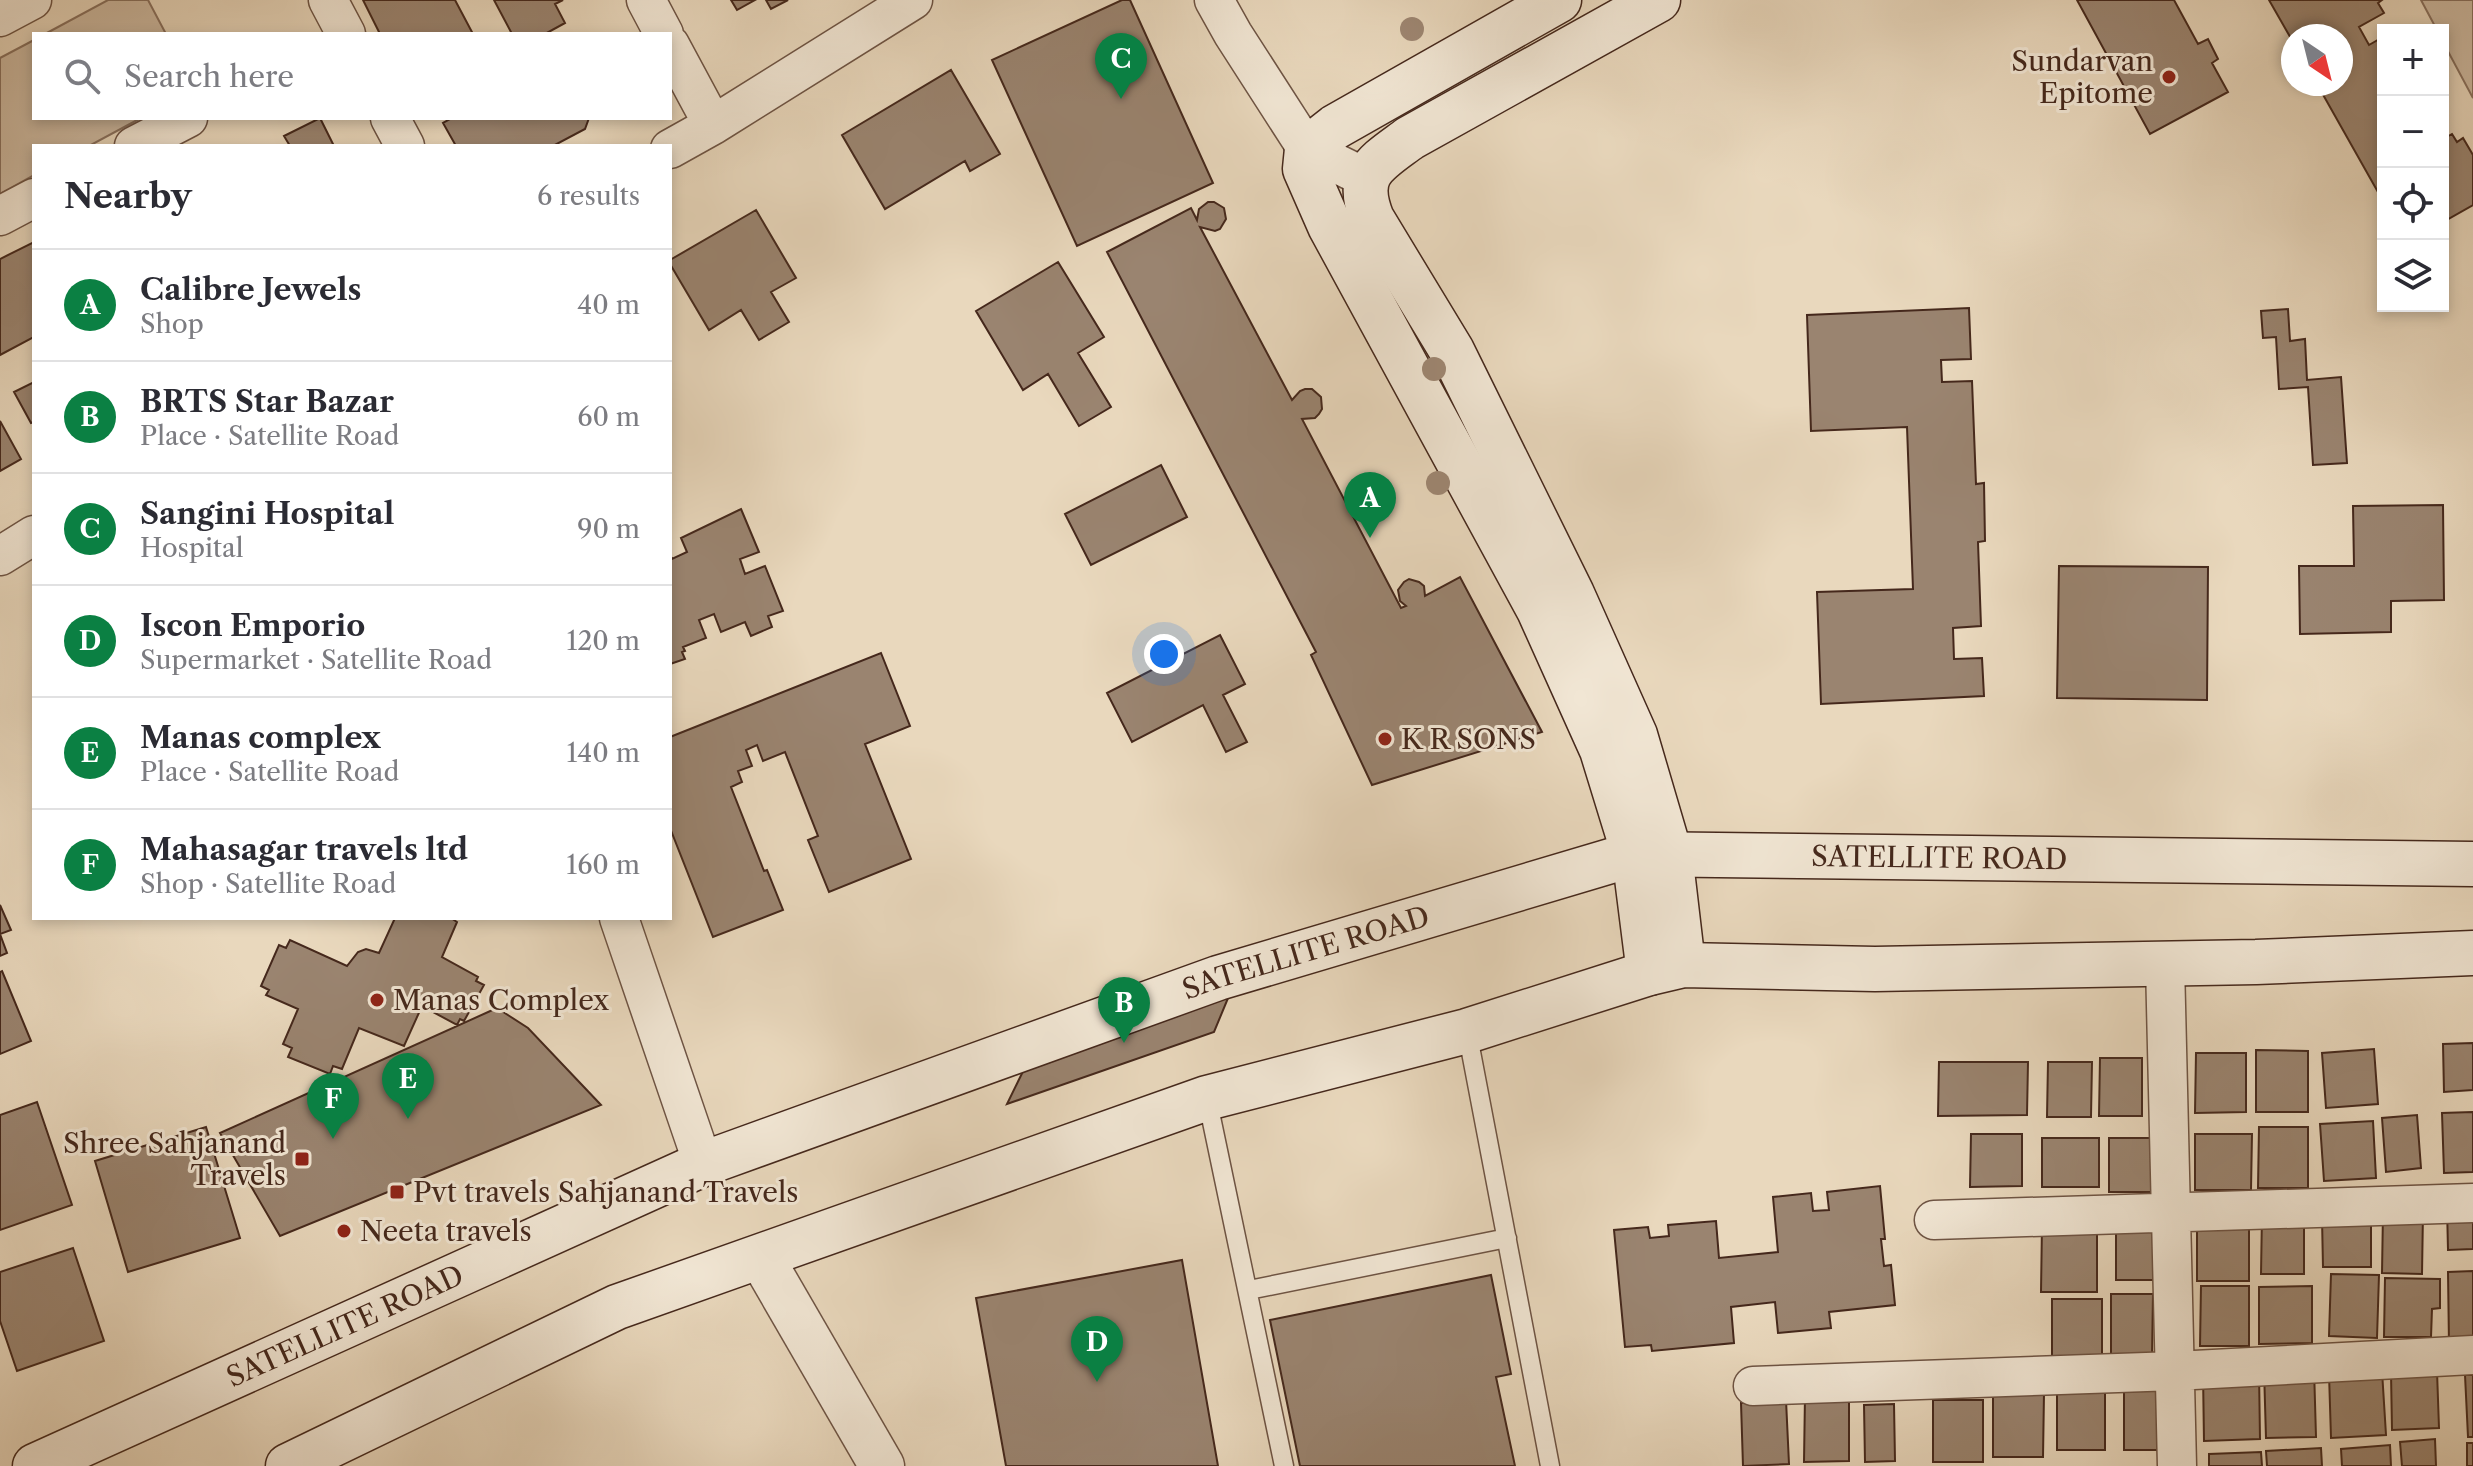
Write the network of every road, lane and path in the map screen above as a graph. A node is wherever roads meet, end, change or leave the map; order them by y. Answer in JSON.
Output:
{"nodes":[{"id":1,"x":32,"y":0,"type":"edge"},
{"id":2,"x":328,"y":0,"type":"edge"},
{"id":3,"x":646,"y":0,"type":"edge"},
{"id":4,"x":913,"y":0,"type":"edge"},
{"id":5,"x":1214,"y":0,"type":"edge"},
{"id":6,"x":1559,"y":0,"type":"edge"},
{"id":7,"x":1658,"y":0,"type":"edge"},
{"id":8,"x":0,"y":17,"type":"edge"},
{"id":9,"x":345,"y":32,"type":"edge"},
{"id":10,"x":663,"y":32,"type":"edge"},
{"id":11,"x":672,"y":49,"type":"edge"},
{"id":12,"x":184,"y":120,"type":"edge"},
{"id":13,"x":391,"y":120,"type":"edge"},
{"id":14,"x":713,"y":125,"type":"junction"},
{"id":15,"x":138,"y":144,"type":"edge"},
{"id":16,"x":404,"y":144,"type":"edge"},
{"id":17,"x":672,"y":148,"type":"edge"},
{"id":18,"x":1307,"y":149,"type":"junction"},
{"id":19,"x":1366,"y":178,"type":"junction"},
{"id":20,"x":32,"y":199,"type":"edge"},
{"id":21,"x":0,"y":216,"type":"edge"},
{"id":22,"x":32,"y":536,"type":"edge"},
{"id":23,"x":0,"y":556,"type":"edge"},
{"id":24,"x":1652,"y":854,"type":"junction"},
{"id":25,"x":2473,"y":864,"type":"edge"},
{"id":26,"x":620,"y":920,"type":"edge"},
{"id":27,"x":2473,"y":953,"type":"edge"},
{"id":28,"x":2165,"y":964,"type":"junction"},
{"id":29,"x":1666,"y":969,"type":"junction"},
{"id":30,"x":1467,"y":1031,"type":"junction"},
{"id":31,"x":1207,"y":1098,"type":"junction"},
{"id":32,"x":703,"y":1164,"type":"junction"},
{"id":33,"x":2473,"y":1203,"type":"edge"},
{"id":34,"x":2172,"y":1211,"type":"junction"},
{"id":35,"x":1934,"y":1220,"type":"dead end"},
{"id":36,"x":1507,"y":1238,"type":"junction"},
{"id":37,"x":761,"y":1257,"type":"junction"},
{"id":38,"x":1249,"y":1290,"type":"junction"},
{"id":39,"x":2473,"y":1355,"type":"edge"},
{"id":40,"x":2175,"y":1371,"type":"junction"},
{"id":41,"x":1753,"y":1386,"type":"dead end"},
{"id":42,"x":35,"y":1466,"type":"edge"},
{"id":43,"x":288,"y":1466,"type":"edge"},
{"id":44,"x":882,"y":1466,"type":"edge"},
{"id":45,"x":1284,"y":1466,"type":"edge"},
{"id":46,"x":1550,"y":1466,"type":"edge"},
{"id":47,"x":2177,"y":1466,"type":"edge"}],
"edges":[{"from":1,"to":8,"type":"street"},
{"from":2,"to":9,"type":"street"},
{"from":3,"to":10,"type":"street"},
{"from":4,"to":14,"type":"street"},
{"from":5,"to":18,"type":"street"},
{"from":6,"to":18,"type":"main road"},
{"from":7,"to":19,"type":"main road"},
{"from":11,"to":14,"type":"street"},
{"from":12,"to":15,"type":"street"},
{"from":13,"to":16,"type":"street"},
{"from":14,"to":17,"type":"street"},
{"from":18,"to":19,"type":"street"},
{"from":18,"to":24,"type":"main road"},
{"from":19,"to":24,"type":"main road"},
{"from":20,"to":21,"type":"street"},
{"from":22,"to":23,"type":"street"},
{"from":24,"to":25,"type":"main road","name":"SATELLITE ROAD"},
{"from":24,"to":29,"type":"main road"},
{"from":24,"to":32,"type":"main road","name":"SATELLITE ROAD"},
{"from":26,"to":32,"type":"street"},
{"from":27,"to":28,"type":"main road"},
{"from":28,"to":29,"type":"main road"},
{"from":28,"to":34,"type":"street"},
{"from":29,"to":30,"type":"main road"},
{"from":30,"to":31,"type":"main road"},
{"from":30,"to":36,"type":"lane"},
{"from":31,"to":37,"type":"main road"},
{"from":31,"to":38,"type":"lane"},
{"from":32,"to":42,"type":"main road","name":"SATELLITE ROAD"},
{"from":33,"to":34,"type":"street"},
{"from":34,"to":35,"type":"street"},
{"from":34,"to":40,"type":"street"},
{"from":36,"to":38,"type":"lane"},
{"from":36,"to":46,"type":"lane"},
{"from":37,"to":43,"type":"main road"},
{"from":37,"to":44,"type":"main road"},
{"from":38,"to":45,"type":"lane"},
{"from":39,"to":40,"type":"street"},
{"from":40,"to":41,"type":"street"},
{"from":40,"to":47,"type":"street"}]}
